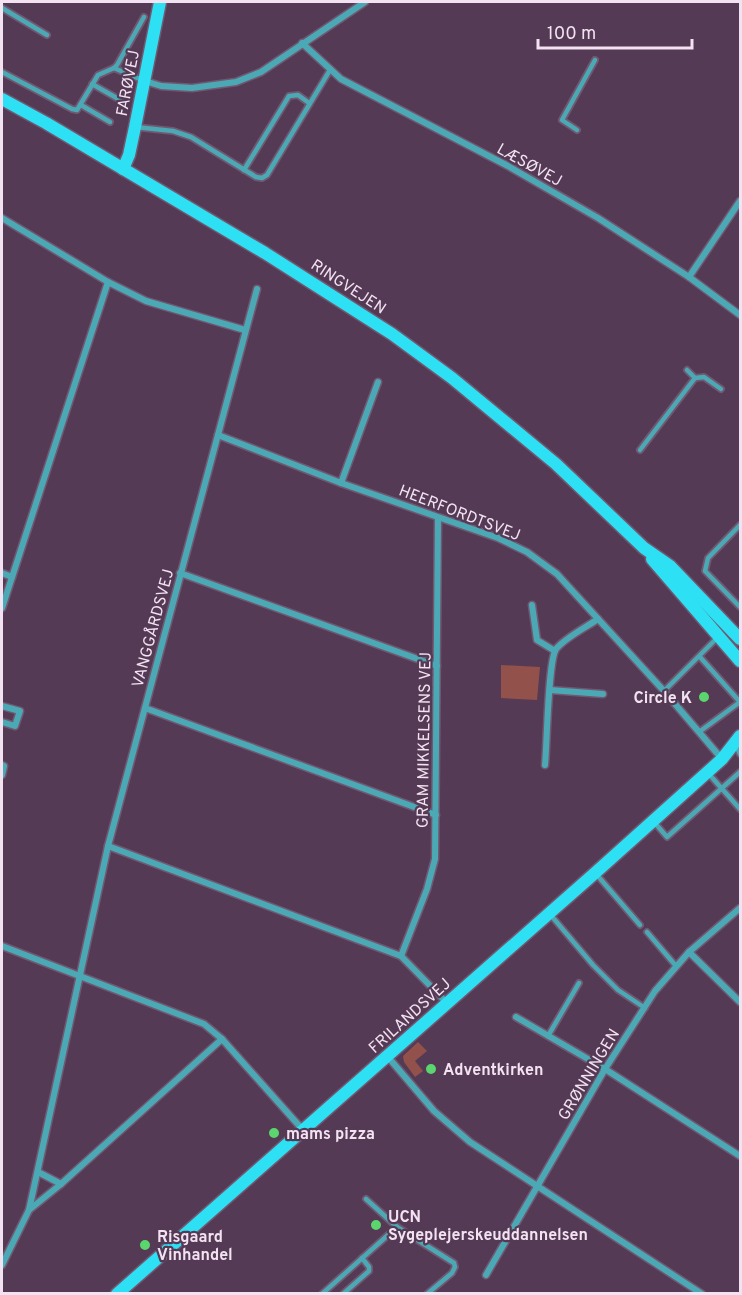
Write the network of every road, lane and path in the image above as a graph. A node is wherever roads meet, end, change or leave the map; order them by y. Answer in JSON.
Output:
{"nodes":[{"id":1,"x":160,"y":2,"type":"edge"},
{"id":2,"x":365,"y":2,"type":"edge"},
{"id":3,"x":2,"y":8,"type":"edge"},
{"id":4,"x":144,"y":17,"type":"dead end"},
{"id":5,"x":47,"y":35,"type":"dead end"},
{"id":6,"x":302,"y":43,"type":"junction"},
{"id":7,"x":595,"y":60,"type":"dead end"},
{"id":8,"x":114,"y":68,"type":"junction"},
{"id":9,"x":330,"y":70,"type":"junction"},
{"id":10,"x":2,"y":72,"type":"edge"},
{"id":11,"x":145,"y":81,"type":"junction"},
{"id":12,"x":93,"y":84,"type":"junction"},
{"id":13,"x":2,"y":99,"type":"edge"},
{"id":14,"x":122,"y":101,"type":"dead end"},
{"id":15,"x":309,"y":103,"type":"junction"},
{"id":16,"x":81,"y":105,"type":"junction"},
{"id":17,"x":110,"y":122,"type":"dead end"},
{"id":18,"x":135,"y":127,"type":"junction"},
{"id":19,"x":576,"y":130,"type":"dead end"},
{"id":20,"x":123,"y":169,"type":"junction"},
{"id":21,"x":244,"y":170,"type":"junction"},
{"id":22,"x":741,"y":201,"type":"edge"},
{"id":23,"x":2,"y":219,"type":"edge"},
{"id":24,"x":689,"y":277,"type":"junction"},
{"id":25,"x":108,"y":282,"type":"junction"},
{"id":26,"x":257,"y":289,"type":"dead end"},
{"id":27,"x":741,"y":315,"type":"edge"},
{"id":28,"x":245,"y":330,"type":"junction"},
{"id":29,"x":687,"y":370,"type":"dead end"},
{"id":30,"x":695,"y":378,"type":"junction"},
{"id":31,"x":378,"y":382,"type":"dead end"},
{"id":32,"x":721,"y":389,"type":"dead end"},
{"id":33,"x":218,"y":435,"type":"junction"},
{"id":34,"x":640,"y":450,"type":"dead end"},
{"id":35,"x":341,"y":483,"type":"junction"},
{"id":36,"x":438,"y":518,"type":"junction"},
{"id":37,"x":741,"y":525,"type":"edge"},
{"id":38,"x":644,"y":548,"type":"junction"},
{"id":39,"x":2,"y":573,"type":"edge"},
{"id":40,"x":180,"y":573,"type":"junction"},
{"id":41,"x":12,"y":577,"type":"junction"},
{"id":42,"x":532,"y":605,"type":"dead end"},
{"id":43,"x":741,"y":607,"type":"edge"},
{"id":44,"x":2,"y":608,"type":"edge"},
{"id":45,"x":598,"y":620,"type":"junction"},
{"id":46,"x":719,"y":636,"type":"junction"},
{"id":47,"x":741,"y":639,"type":"edge"},
{"id":48,"x":555,"y":651,"type":"junction"},
{"id":49,"x":700,"y":657,"type":"junction"},
{"id":50,"x":741,"y":661,"type":"edge"},
{"id":51,"x":437,"y":666,"type":"junction"},
{"id":52,"x":550,"y":690,"type":"junction"},
{"id":53,"x":664,"y":692,"type":"junction"},
{"id":54,"x":603,"y":694,"type":"dead end"},
{"id":55,"x":2,"y":705,"type":"edge"},
{"id":56,"x":145,"y":708,"type":"junction"},
{"id":57,"x":2,"y":722,"type":"edge"},
{"id":58,"x":699,"y":732,"type":"junction"},
{"id":59,"x":741,"y":736,"type":"edge"},
{"id":60,"x":740,"y":751,"type":"edge"},
{"id":61,"x":722,"y":759,"type":"junction"},
{"id":62,"x":2,"y":765,"type":"edge"},
{"id":63,"x":546,"y":765,"type":"dead end"},
{"id":64,"x":707,"y":772,"type":"junction"},
{"id":65,"x":741,"y":772,"type":"edge"},
{"id":66,"x":2,"y":774,"type":"edge"},
{"id":67,"x":722,"y":788,"type":"junction"},
{"id":68,"x":741,"y":809,"type":"edge"},
{"id":69,"x":436,"y":815,"type":"junction"},
{"id":70,"x":652,"y":820,"type":"junction"},
{"id":71,"x":108,"y":846,"type":"junction"},
{"id":72,"x":595,"y":873,"type":"junction"},
{"id":73,"x":741,"y":908,"type":"edge"},
{"id":74,"x":549,"y":913,"type":"junction"},
{"id":75,"x":640,"y":925,"type":"dead end"},
{"id":76,"x":647,"y":932,"type":"dead end"},
{"id":77,"x":2,"y":946,"type":"edge"},
{"id":78,"x":690,"y":952,"type":"junction"},
{"id":79,"x":401,"y":956,"type":"junction"},
{"id":80,"x":676,"y":966,"type":"junction"},
{"id":81,"x":79,"y":975,"type":"junction"},
{"id":82,"x":579,"y":983,"type":"dead end"},
{"id":83,"x":741,"y":1002,"type":"edge"},
{"id":84,"x":447,"y":1003,"type":"junction"},
{"id":85,"x":645,"y":1008,"type":"junction"},
{"id":86,"x":516,"y":1017,"type":"dead end"},
{"id":87,"x":548,"y":1036,"type":"junction"},
{"id":88,"x":222,"y":1039,"type":"junction"},
{"id":89,"x":388,"y":1057,"type":"junction"},
{"id":90,"x":605,"y":1069,"type":"junction"},
{"id":91,"x":303,"y":1130,"type":"junction"},
{"id":92,"x":741,"y":1156,"type":"edge"},
{"id":93,"x":38,"y":1172,"type":"junction"},
{"id":94,"x":61,"y":1184,"type":"junction"},
{"id":95,"x":537,"y":1185,"type":"junction"},
{"id":96,"x":366,"y":1199,"type":"dead end"},
{"id":97,"x":29,"y":1210,"type":"junction"},
{"id":98,"x":397,"y":1227,"type":"junction"},
{"id":99,"x":362,"y":1258,"type":"junction"},
{"id":100,"x":2,"y":1265,"type":"edge"},
{"id":101,"x":486,"y":1275,"type":"dead end"},
{"id":102,"x":117,"y":1293,"type":"edge"},
{"id":103,"x":322,"y":1293,"type":"edge"},
{"id":104,"x":343,"y":1293,"type":"edge"},
{"id":105,"x":427,"y":1293,"type":"edge"},
{"id":106,"x":702,"y":1293,"type":"edge"}],
"edges":[{"from":1,"to":11,"type":"main road","name":"FARØVEJ"},
{"from":2,"to":6,"type":"street"},
{"from":3,"to":5,"type":"lane"},
{"from":4,"to":8,"type":"lane"},
{"from":6,"to":9,"type":"street","name":"LÆSØVEJ"},
{"from":6,"to":11,"type":"street"},
{"from":7,"to":19,"type":"lane"},
{"from":8,"to":11,"type":"lane"},
{"from":8,"to":12,"type":"lane"},
{"from":9,"to":15,"type":"lane"},
{"from":9,"to":24,"type":"street","name":"LÆSØVEJ"},
{"from":10,"to":16,"type":"lane"},
{"from":11,"to":18,"type":"main road","name":"FARØVEJ"},
{"from":12,"to":14,"type":"lane"},
{"from":12,"to":16,"type":"lane"},
{"from":13,"to":20,"type":"main road","name":"RINGVEJEN"},
{"from":15,"to":21,"type":"lane"},
{"from":15,"to":21,"type":"lane"},
{"from":16,"to":17,"type":"lane"},
{"from":18,"to":20,"type":"main road","name":"FARØVEJ"},
{"from":18,"to":21,"type":"lane"},
{"from":20,"to":38,"type":"main road","name":"RINGVEJEN"},
{"from":22,"to":24,"type":"street"},
{"from":23,"to":25,"type":"street"},
{"from":24,"to":27,"type":"street","name":"LÆSØVEJ"},
{"from":25,"to":28,"type":"street"},
{"from":25,"to":41,"type":"street"},
{"from":26,"to":28,"type":"street","name":"VANGGÅRDSVEJ"},
{"from":28,"to":33,"type":"street","name":"VANGGÅRDSVEJ"},
{"from":29,"to":30,"type":"lane"},
{"from":30,"to":32,"type":"lane"},
{"from":30,"to":34,"type":"lane"},
{"from":31,"to":35,"type":"street"},
{"from":33,"to":35,"type":"street","name":"HEERFORDTSVEJ"},
{"from":33,"to":40,"type":"street","name":"VANGGÅRDSVEJ"},
{"from":35,"to":36,"type":"street","name":"HEERFORDTSVEJ"},
{"from":36,"to":45,"type":"street","name":"HEERFORDTSVEJ"},
{"from":36,"to":51,"type":"street","name":"GRAM MIKKELSENS VEJ"},
{"from":37,"to":43,"type":"lane"},
{"from":38,"to":46,"type":"main road","name":"RINGVEJEN"},
{"from":38,"to":47,"type":"main road","name":"RINGVEJEN"},
{"from":39,"to":41,"type":"street"},
{"from":40,"to":51,"type":"street"},
{"from":40,"to":56,"type":"street","name":"VANGGÅRDSVEJ"},
{"from":41,"to":44,"type":"street"},
{"from":42,"to":48,"type":"street"},
{"from":45,"to":48,"type":"street"},
{"from":45,"to":53,"type":"street","name":"HEERFORDTSVEJ"},
{"from":46,"to":49,"type":"lane"},
{"from":46,"to":50,"type":"main road","name":"RINGVEJEN"},
{"from":48,"to":52,"type":"street"},
{"from":49,"to":53,"type":"lane"},
{"from":49,"to":58,"type":"lane"},
{"from":51,"to":69,"type":"street","name":"GRAM MIKKELSENS VEJ"},
{"from":52,"to":54,"type":"street"},
{"from":52,"to":63,"type":"street"},
{"from":53,"to":58,"type":"street","name":"HEERFORDTSVEJ"},
{"from":55,"to":57,"type":"street"},
{"from":56,"to":69,"type":"street"},
{"from":56,"to":71,"type":"street","name":"VANGGÅRDSVEJ"},
{"from":58,"to":61,"type":"street","name":"HEERFORDTSVEJ"},
{"from":59,"to":61,"type":"main road","name":"FRILANDSVEJ"},
{"from":60,"to":61,"type":"main road","name":"FRILANDSVEJ"},
{"from":61,"to":64,"type":"main road","name":"FRILANDSVEJ"},
{"from":62,"to":66,"type":"street"},
{"from":64,"to":67,"type":"lane"},
{"from":64,"to":70,"type":"main road","name":"FRILANDSVEJ"},
{"from":65,"to":67,"type":"lane"},
{"from":67,"to":68,"type":"lane"},
{"from":67,"to":70,"type":"lane"},
{"from":69,"to":79,"type":"street","name":"GRAM MIKKELSENS VEJ"},
{"from":70,"to":72,"type":"main road","name":"FRILANDSVEJ"},
{"from":71,"to":79,"type":"street"},
{"from":71,"to":81,"type":"street","name":"VANGGÅRDSVEJ"},
{"from":72,"to":74,"type":"main road","name":"FRILANDSVEJ"},
{"from":72,"to":75,"type":"lane"},
{"from":73,"to":78,"type":"street","name":"GRØNNINGEN"},
{"from":74,"to":84,"type":"main road","name":"FRILANDSVEJ"},
{"from":74,"to":85,"type":"lane"},
{"from":76,"to":80,"type":"lane"},
{"from":77,"to":81,"type":"street"},
{"from":78,"to":80,"type":"street","name":"GRØNNINGEN"},
{"from":78,"to":83,"type":"street"},
{"from":79,"to":84,"type":"street"},
{"from":80,"to":85,"type":"street","name":"GRØNNINGEN"},
{"from":81,"to":88,"type":"street"},
{"from":81,"to":93,"type":"street","name":"VANGGÅRDSVEJ"},
{"from":82,"to":87,"type":"lane"},
{"from":84,"to":89,"type":"main road","name":"FRILANDSVEJ"},
{"from":85,"to":90,"type":"street","name":"GRØNNINGEN"},
{"from":86,"to":87,"type":"street"},
{"from":87,"to":90,"type":"street"},
{"from":88,"to":91,"type":"street"},
{"from":88,"to":94,"type":"street"},
{"from":89,"to":91,"type":"main road","name":"FRILANDSVEJ"},
{"from":89,"to":95,"type":"street"},
{"from":90,"to":92,"type":"street"},
{"from":90,"to":95,"type":"street","name":"GRØNNINGEN"},
{"from":91,"to":102,"type":"main road","name":"FRILANDSVEJ"},
{"from":93,"to":94,"type":"street"},
{"from":93,"to":97,"type":"street","name":"VANGGÅRDSVEJ"},
{"from":94,"to":97,"type":"street"},
{"from":95,"to":101,"type":"street","name":"GRØNNINGEN"},
{"from":95,"to":106,"type":"street"},
{"from":96,"to":98,"type":"lane"},
{"from":97,"to":100,"type":"street"},
{"from":98,"to":99,"type":"lane"},
{"from":98,"to":105,"type":"lane"},
{"from":99,"to":103,"type":"lane"},
{"from":99,"to":104,"type":"lane"}]}
